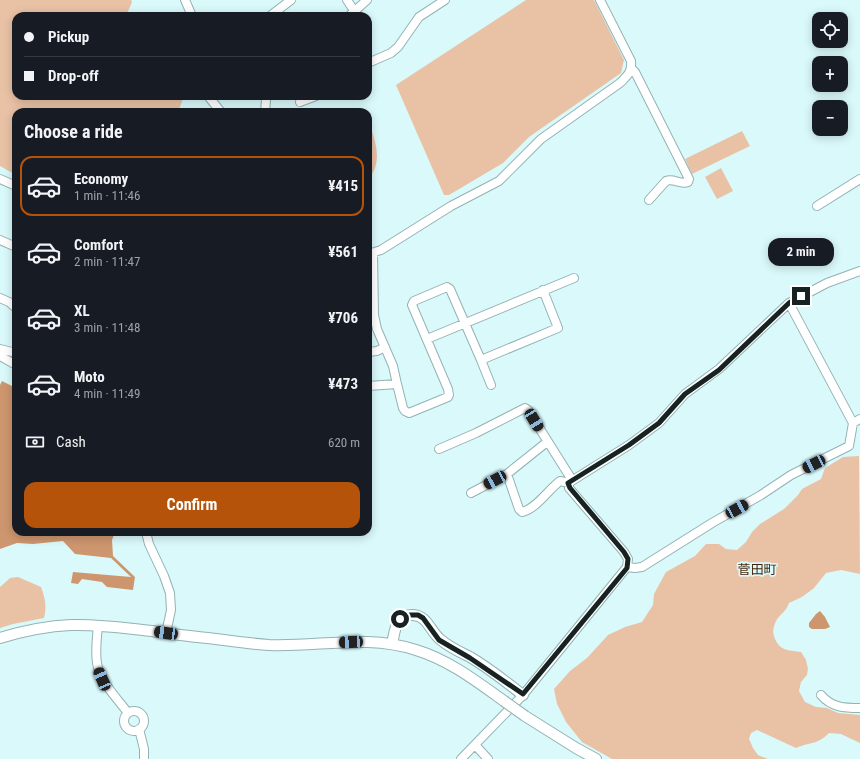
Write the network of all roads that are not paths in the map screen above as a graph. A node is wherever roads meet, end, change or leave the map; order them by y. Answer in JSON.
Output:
{"nodes":[{"id":1,"x":185,"y":0,"type":"edge"},
{"id":2,"x":291,"y":0,"type":"edge"},
{"id":3,"x":347,"y":0,"type":"edge"},
{"id":4,"x":367,"y":0,"type":"edge"},
{"id":5,"x":444,"y":0,"type":"edge"},
{"id":6,"x":600,"y":0,"type":"edge"},
{"id":7,"x":190,"y":12,"type":"edge"},
{"id":8,"x":275,"y":12,"type":"edge"},
{"id":9,"x":351,"y":12,"type":"edge"},
{"id":10,"x":354,"y":12,"type":"edge"},
{"id":11,"x":372,"y":61,"type":"edge"},
{"id":12,"x":632,"y":69,"type":"junction"},
{"id":13,"x":211,"y":100,"type":"edge"},
{"id":14,"x":266,"y":100,"type":"dead end"},
{"id":15,"x":305,"y":100,"type":"edge"},
{"id":16,"x":300,"y":102,"type":"dead end"},
{"id":17,"x":218,"y":108,"type":"edge"},
{"id":18,"x":265,"y":108,"type":"edge"},
{"id":19,"x":0,"y":179,"type":"edge"},
{"id":20,"x":860,"y":179,"type":"edge"},
{"id":21,"x":12,"y":184,"type":"edge"},
{"id":22,"x":649,"y":200,"type":"dead end"},
{"id":23,"x":817,"y":206,"type":"dead end"},
{"id":24,"x":0,"y":240,"type":"edge"},
{"id":25,"x":12,"y":245,"type":"edge"},
{"id":26,"x":372,"y":253,"type":"edge"},
{"id":27,"x":860,"y":270,"type":"edge"},
{"id":28,"x":372,"y":274,"type":"edge"},
{"id":29,"x":574,"y":278,"type":"dead end"},
{"id":30,"x":543,"y":290,"type":"junction"},
{"id":31,"x":0,"y":298,"type":"edge"},
{"id":32,"x":789,"y":303,"type":"junction"},
{"id":33,"x":12,"y":305,"type":"edge"},
{"id":34,"x":465,"y":323,"type":"junction"},
{"id":35,"x":427,"y":339,"type":"junction"},
{"id":36,"x":385,"y":347,"type":"junction"},
{"id":37,"x":0,"y":349,"type":"edge"},
{"id":38,"x":12,"y":352,"type":"edge"},
{"id":39,"x":372,"y":352,"type":"edge"},
{"id":40,"x":0,"y":356,"type":"edge"},
{"id":41,"x":481,"y":360,"type":"junction"},
{"id":42,"x":12,"y":363,"type":"edge"},
{"id":43,"x":397,"y":384,"type":"junction"},
{"id":44,"x":491,"y":384,"type":"dead end"},
{"id":45,"x":372,"y":386,"type":"edge"},
{"id":46,"x":857,"y":421,"type":"edge"},
{"id":47,"x":547,"y":442,"type":"junction"},
{"id":48,"x":439,"y":449,"type":"dead end"},
{"id":49,"x":507,"y":474,"type":"junction"},
{"id":50,"x":570,"y":482,"type":"junction"},
{"id":51,"x":471,"y":493,"type":"dead end"},
{"id":52,"x":147,"y":536,"type":"edge"},
{"id":53,"x":627,"y":568,"type":"junction"},
{"id":54,"x":98,"y":625,"type":"junction"},
{"id":55,"x":166,"y":633,"type":"junction"},
{"id":56,"x":0,"y":638,"type":"edge"},
{"id":57,"x":392,"y":644,"type":"junction"},
{"id":58,"x":523,"y":694,"type":"junction"},
{"id":59,"x":822,"y":695,"type":"dead end"},
{"id":60,"x":860,"y":708,"type":"edge"},
{"id":61,"x":128,"y":713,"type":"junction"},
{"id":62,"x":139,"y":729,"type":"junction"},
{"id":63,"x":475,"y":745,"type":"junction"},
{"id":64,"x":144,"y":759,"type":"edge"},
{"id":65,"x":461,"y":759,"type":"edge"},
{"id":66,"x":488,"y":759,"type":"edge"},
{"id":67,"x":596,"y":759,"type":"edge"}],
"edges":[{"from":1,"to":7,"type":"street"},
{"from":2,"to":8,"type":"street"},
{"from":3,"to":9,"type":"street"},
{"from":4,"to":10,"type":"street"},
{"from":5,"to":11,"type":"street"},
{"from":6,"to":12,"type":"street"},
{"from":12,"to":22,"type":"street"},
{"from":12,"to":26,"type":"street"},
{"from":13,"to":17,"type":"street"},
{"from":14,"to":18,"type":"street"},
{"from":15,"to":16,"type":"street"},
{"from":19,"to":21,"type":"street"},
{"from":20,"to":23,"type":"street"},
{"from":24,"to":25,"type":"street"},
{"from":27,"to":32,"type":"street"},
{"from":28,"to":36,"type":"street"},
{"from":29,"to":30,"type":"street"},
{"from":30,"to":34,"type":"street"},
{"from":30,"to":41,"type":"street"},
{"from":31,"to":33,"type":"street"},
{"from":32,"to":46,"type":"street"},
{"from":32,"to":50,"type":"street"},
{"from":34,"to":35,"type":"street"},
{"from":34,"to":35,"type":"street"},
{"from":34,"to":41,"type":"street"},
{"from":35,"to":43,"type":"street"},
{"from":36,"to":39,"type":"street"},
{"from":36,"to":43,"type":"street"},
{"from":37,"to":38,"type":"street"},
{"from":40,"to":42,"type":"street"},
{"from":41,"to":44,"type":"street"},
{"from":43,"to":45,"type":"street"},
{"from":46,"to":53,"type":"street"},
{"from":47,"to":48,"type":"street"},
{"from":47,"to":49,"type":"street"},
{"from":47,"to":50,"type":"street"},
{"from":49,"to":50,"type":"street"},
{"from":49,"to":51,"type":"street"},
{"from":50,"to":53,"type":"street"},
{"from":52,"to":55,"type":"street"},
{"from":53,"to":58,"type":"street"},
{"from":54,"to":55,"type":"street"},
{"from":54,"to":56,"type":"street"},
{"from":54,"to":61,"type":"street"},
{"from":55,"to":57,"type":"street"},
{"from":57,"to":58,"type":"street"},
{"from":57,"to":67,"type":"street","bridge":true},
{"from":58,"to":63,"type":"street"},
{"from":59,"to":60,"type":"street"},
{"from":61,"to":62,"type":"street"},
{"from":61,"to":62,"type":"street"},
{"from":62,"to":64,"type":"street"},
{"from":63,"to":65,"type":"street"},
{"from":63,"to":66,"type":"street"}]}
